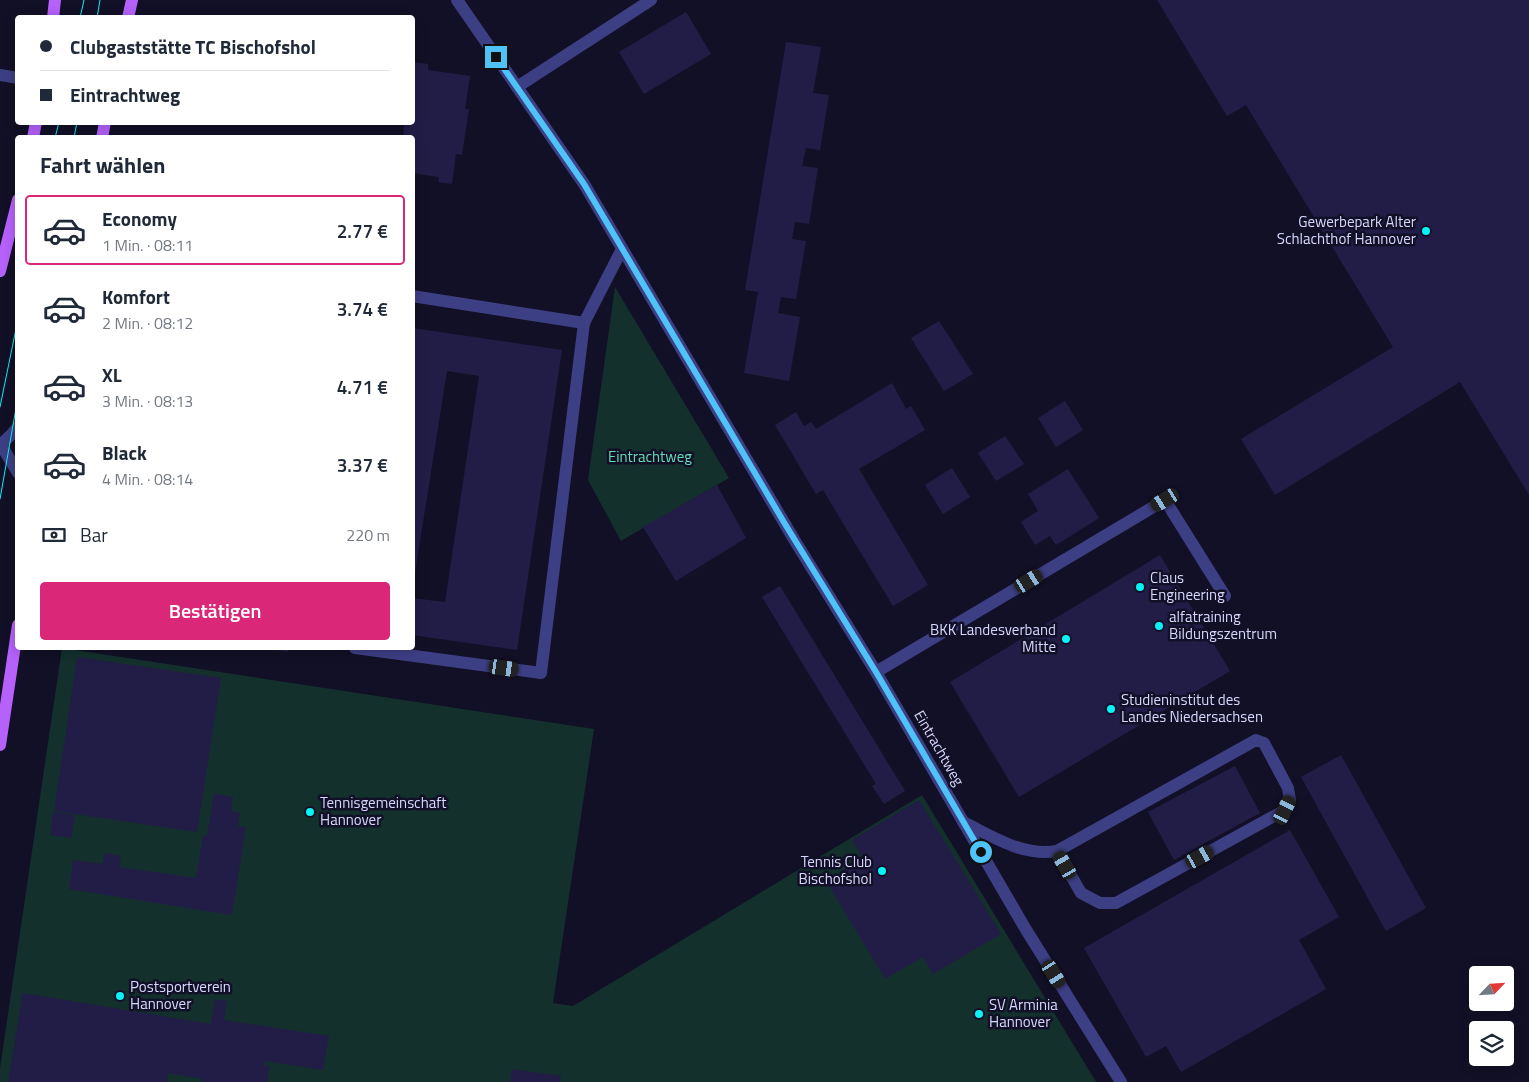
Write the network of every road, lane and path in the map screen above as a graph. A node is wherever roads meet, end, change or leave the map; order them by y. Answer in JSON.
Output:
{"nodes":[{"id":1,"x":55,"y":0,"type":"edge"},
{"id":2,"x":132,"y":0,"type":"edge"},
{"id":3,"x":457,"y":0,"type":"edge"},
{"id":4,"x":651,"y":0,"type":"edge"},
{"id":5,"x":53,"y":15,"type":"edge"},
{"id":6,"x":129,"y":15,"type":"edge"},
{"id":7,"x":0,"y":75,"type":"edge"},
{"id":8,"x":15,"y":78,"type":"edge"},
{"id":9,"x":517,"y":87,"type":"junction"},
{"id":10,"x":15,"y":212,"type":"edge"},
{"id":11,"x":622,"y":249,"type":"junction"},
{"id":12,"x":0,"y":271,"type":"edge"},
{"id":13,"x":415,"y":296,"type":"edge"},
{"id":14,"x":584,"y":323,"type":"junction"},
{"id":15,"x":15,"y":429,"type":"edge"},
{"id":16,"x":0,"y":444,"type":"edge"},
{"id":17,"x":15,"y":468,"type":"edge"},
{"id":18,"x":1225,"y":596,"type":"dead end"},
{"id":19,"x":15,"y":645,"type":"edge"},
{"id":20,"x":370,"y":650,"type":"edge"},
{"id":21,"x":876,"y":672,"type":"junction"},
{"id":22,"x":0,"y":745,"type":"edge"},
{"id":23,"x":963,"y":822,"type":"junction"},
{"id":24,"x":1057,"y":851,"type":"junction"},
{"id":25,"x":1121,"y":1082,"type":"edge"}],
"edges":[{"from":1,"to":5,"type":"main road"},
{"from":2,"to":6,"type":"main road"},
{"from":3,"to":9,"type":"street","name":"Eintrachtweg"},
{"from":4,"to":9,"type":"street"},
{"from":7,"to":8,"type":"street"},
{"from":9,"to":11,"type":"street","name":"Eintrachtweg"},
{"from":10,"to":12,"type":"main road"},
{"from":11,"to":14,"type":"street"},
{"from":11,"to":21,"type":"street","name":"Eintrachtweg"},
{"from":13,"to":14,"type":"street"},
{"from":14,"to":20,"type":"street"},
{"from":15,"to":16,"type":"street"},
{"from":16,"to":17,"type":"street"},
{"from":18,"to":21,"type":"street"},
{"from":19,"to":22,"type":"main road"},
{"from":21,"to":23,"type":"street","name":"Eintrachtweg"},
{"from":23,"to":24,"type":"street"},
{"from":23,"to":25,"type":"street","name":"Eintrachtweg"},
{"from":24,"to":24,"type":"street"}]}
